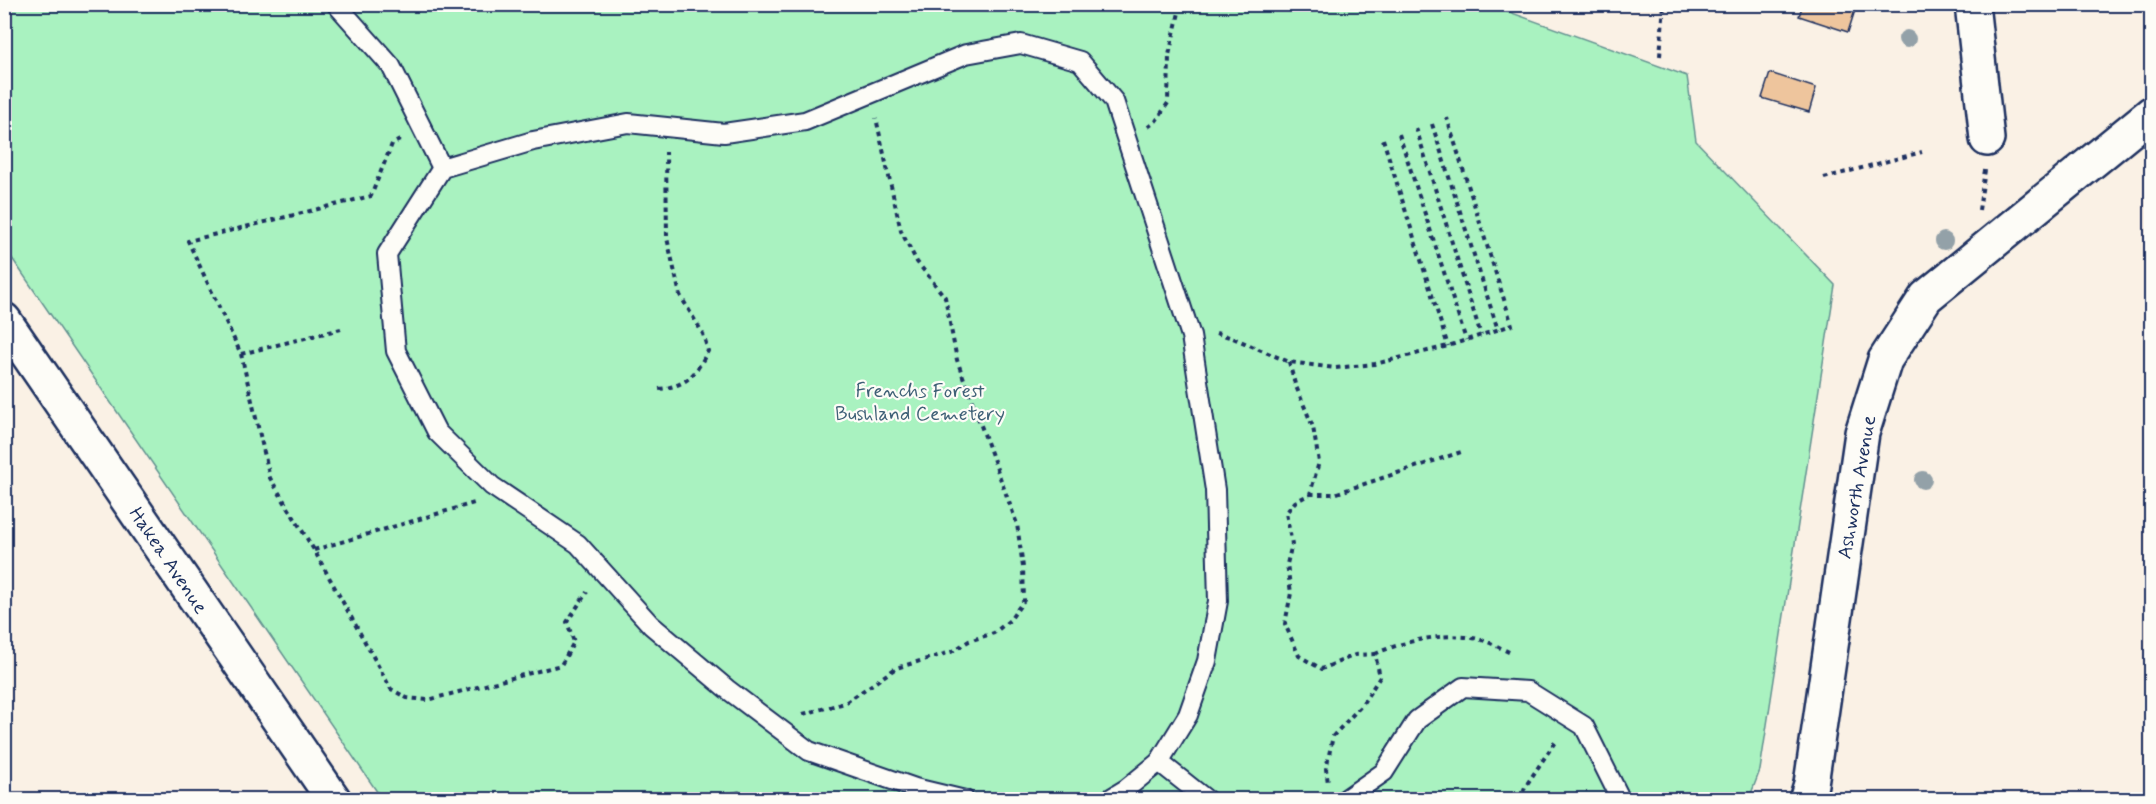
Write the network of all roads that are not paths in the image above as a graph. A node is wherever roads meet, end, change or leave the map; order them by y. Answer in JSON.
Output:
{"nodes":[{"id":1,"x":336,"y":4,"type":"edge"},
{"id":2,"x":1972,"y":4,"type":"edge"},
{"id":3,"x":2151,"y":113,"type":"edge"},
{"id":4,"x":1987,"y":139,"type":"road end"},
{"id":5,"x":442,"y":168,"type":"junction"},
{"id":6,"x":4,"y":320,"type":"edge"},
{"id":7,"x":1160,"y":762,"type":"junction"},
{"id":8,"x":1337,"y":794,"type":"edge"},
{"id":9,"x":334,"y":800,"type":"edge"},
{"id":10,"x":965,"y":800,"type":"edge"},
{"id":11,"x":1108,"y":800,"type":"edge"},
{"id":12,"x":1207,"y":800,"type":"edge"},
{"id":13,"x":1618,"y":800,"type":"edge"},
{"id":14,"x":1806,"y":800,"type":"edge"}],
"edges":[{"from":1,"to":5,"type":"lane"},
{"from":2,"to":4,"type":"street"},
{"from":3,"to":14,"type":"street","name":"Ashworth Avenue"},
{"from":5,"to":7,"type":"lane"},
{"from":5,"to":10,"type":"lane"},
{"from":6,"to":9,"type":"street","name":"Hakea Avenue"},
{"from":7,"to":11,"type":"lane"},
{"from":7,"to":12,"type":"lane"},
{"from":8,"to":13,"type":"lane"}]}
